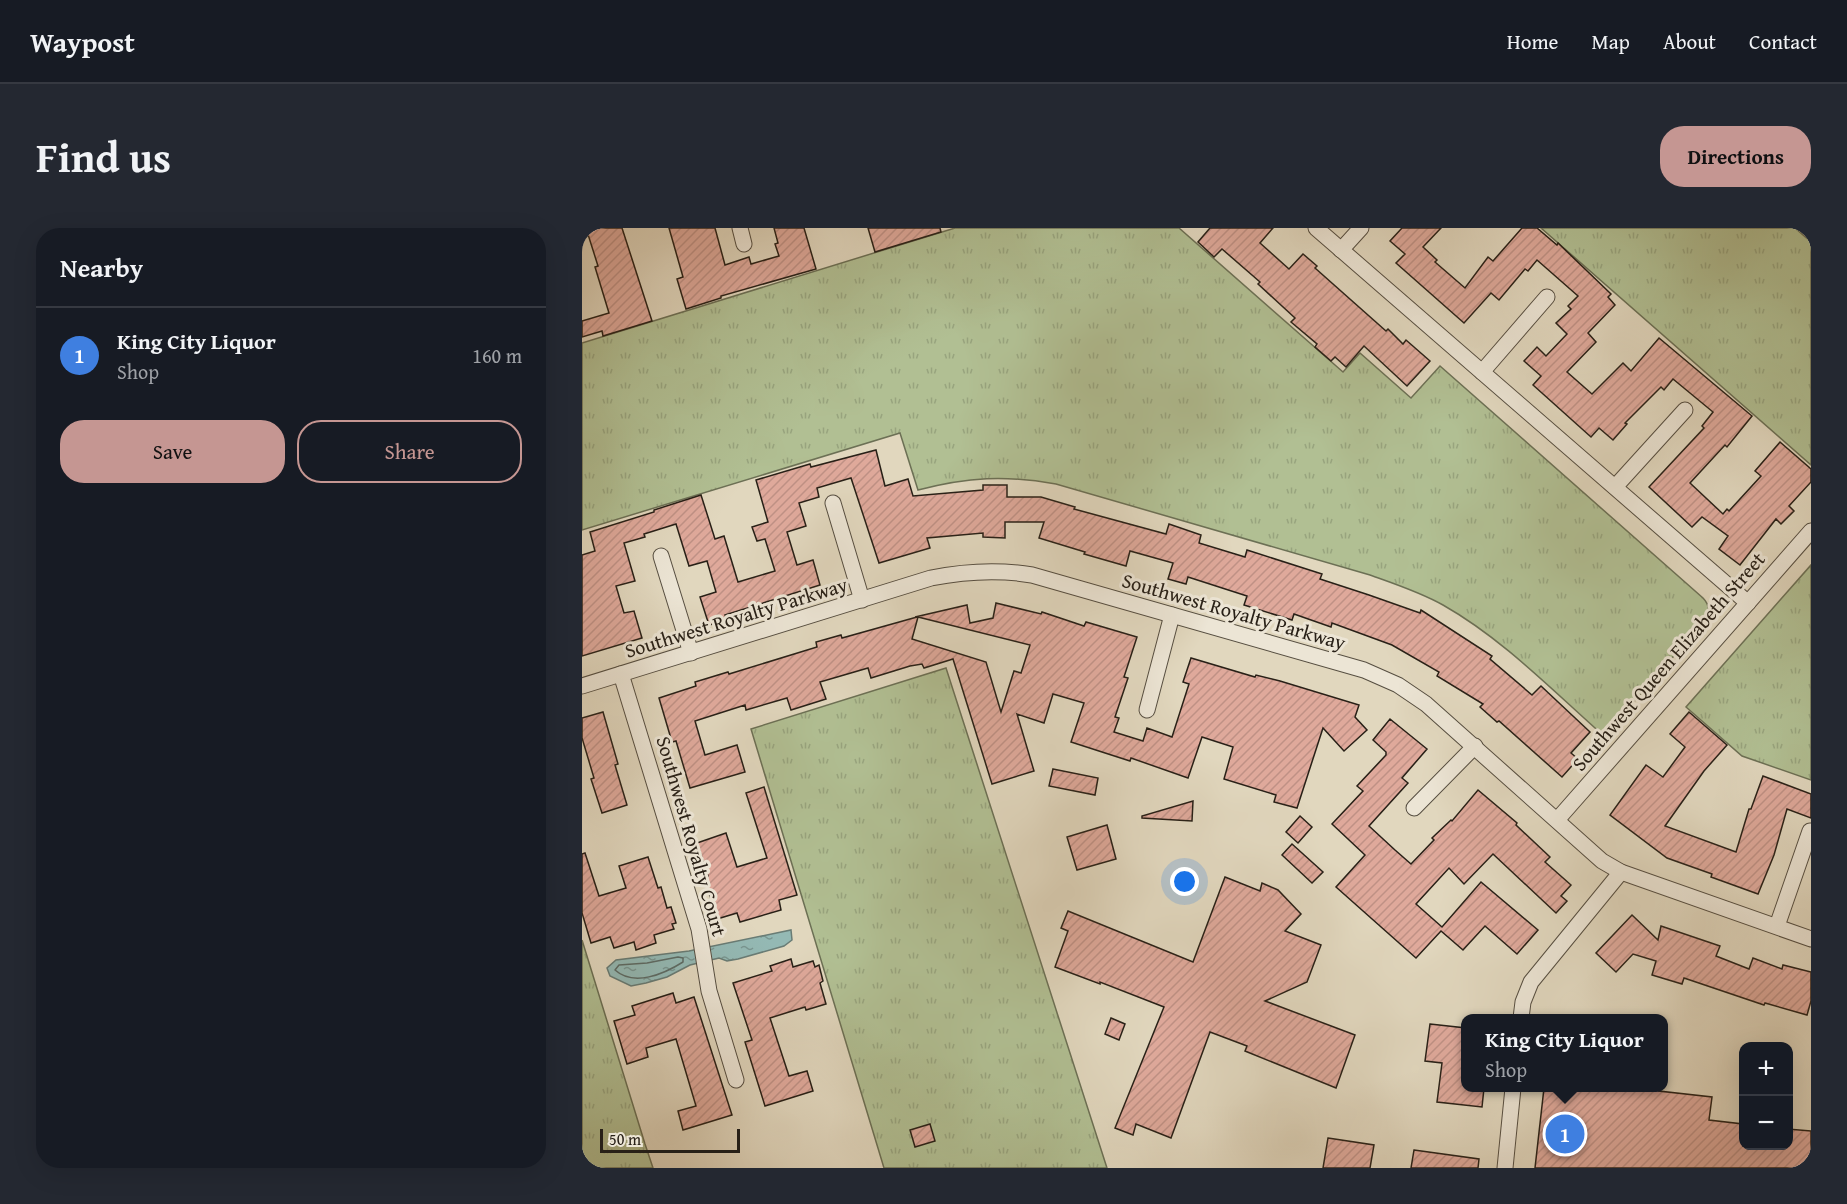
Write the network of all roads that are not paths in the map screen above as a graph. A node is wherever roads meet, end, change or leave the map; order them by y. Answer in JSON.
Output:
{"nodes":[{"id":1,"x":740,"y":228,"type":"edge"},
{"id":2,"x":1316,"y":228,"type":"edge"},
{"id":3,"x":1361,"y":228,"type":"edge"},
{"id":4,"x":744,"y":244,"type":"dead end"},
{"id":5,"x":1341,"y":250,"type":"junction"},
{"id":6,"x":1547,"y":297,"type":"dead end"},
{"id":7,"x":1482,"y":372,"type":"junction"},
{"id":8,"x":1685,"y":410,"type":"dead end"},
{"id":9,"x":1615,"y":487,"type":"junction"},
{"id":10,"x":833,"y":503,"type":"dead end"},
{"id":11,"x":1811,"y":531,"type":"edge"},
{"id":12,"x":661,"y":556,"type":"dead end"},
{"id":13,"x":862,"y":600,"type":"junction"},
{"id":14,"x":1748,"y":603,"type":"junction"},
{"id":15,"x":1172,"y":615,"type":"junction"},
{"id":16,"x":691,"y":653,"type":"junction"},
{"id":17,"x":621,"y":674,"type":"junction"},
{"id":18,"x":582,"y":686,"type":"edge"},
{"id":19,"x":1148,"y":710,"type":"dead end"},
{"id":20,"x":1474,"y":746,"type":"junction"},
{"id":21,"x":1414,"y":808,"type":"dead end"},
{"id":22,"x":1557,"y":820,"type":"junction"},
{"id":23,"x":1810,"y":831,"type":"edge"},
{"id":24,"x":1622,"y":872,"type":"junction"},
{"id":25,"x":1776,"y":927,"type":"junction"},
{"id":26,"x":1811,"y":939,"type":"edge"},
{"id":27,"x":1522,"y":1014,"type":"edge"},
{"id":28,"x":736,"y":1080,"type":"dead end"},
{"id":29,"x":1513,"y":1092,"type":"edge"},
{"id":30,"x":1505,"y":1168,"type":"edge"}],
"edges":[{"from":1,"to":4,"type":"street"},
{"from":2,"to":5,"type":"street"},
{"from":3,"to":5,"type":"street"},
{"from":5,"to":7,"type":"street"},
{"from":6,"to":7,"type":"street"},
{"from":7,"to":9,"type":"street"},
{"from":8,"to":9,"type":"street"},
{"from":9,"to":14,"type":"street"},
{"from":10,"to":13,"type":"street"},
{"from":11,"to":14,"type":"street","name":"Southwest Queen Elizabeth Street"},
{"from":12,"to":16,"type":"street"},
{"from":13,"to":15,"type":"street","name":"Southwest Royalty Parkway"},
{"from":13,"to":16,"type":"street","name":"Southwest Royalty Parkway"},
{"from":14,"to":22,"type":"street","name":"Southwest Queen Elizabeth Street"},
{"from":15,"to":19,"type":"street"},
{"from":15,"to":20,"type":"street","name":"Southwest Royalty Parkway"},
{"from":16,"to":17,"type":"street","name":"Southwest Royalty Parkway"},
{"from":17,"to":18,"type":"street","name":"Southwest Royalty Parkway"},
{"from":17,"to":28,"type":"street","name":"Southwest Royalty Court"},
{"from":20,"to":21,"type":"street"},
{"from":20,"to":22,"type":"street","name":"Southwest Royalty Parkway"},
{"from":22,"to":24,"type":"street","name":"Southwest Royalty Parkway"},
{"from":23,"to":25,"type":"street"},
{"from":24,"to":25,"type":"street","name":"Southwest Royalty Parkway"},
{"from":24,"to":27,"type":"street"},
{"from":25,"to":26,"type":"street","name":"Southwest Royalty Parkway"},
{"from":29,"to":30,"type":"street"}]}
